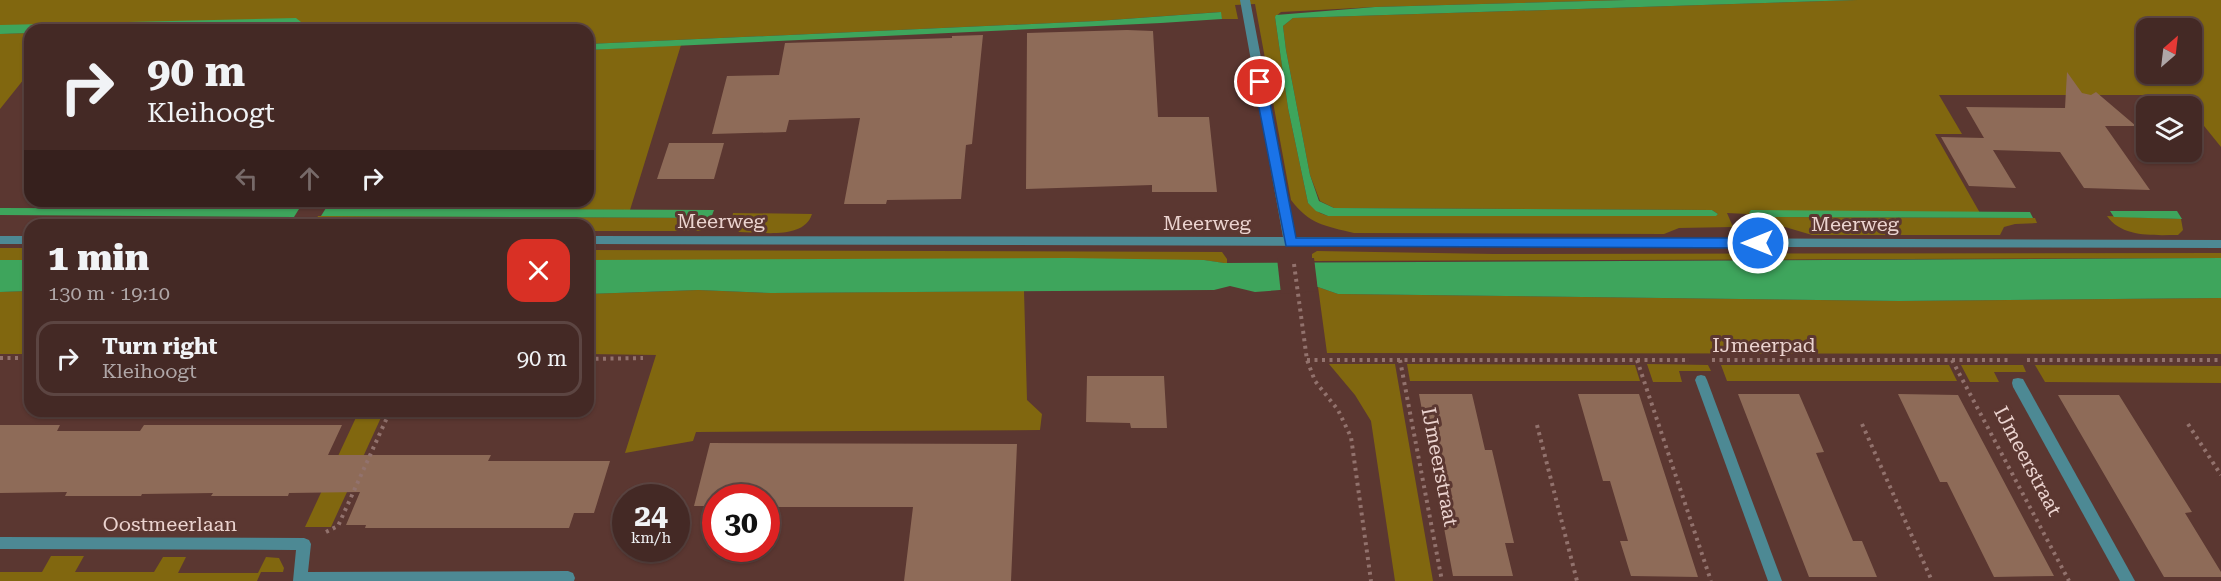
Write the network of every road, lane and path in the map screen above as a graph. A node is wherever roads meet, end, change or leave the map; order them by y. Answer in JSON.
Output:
{"nodes":[{"id":1,"x":1245,"y":0,"type":"edge"},
{"id":2,"x":0,"y":240,"type":"edge"},
{"id":3,"x":24,"y":240,"type":"edge"},
{"id":4,"x":594,"y":240,"type":"edge"},
{"id":5,"x":2221,"y":244,"type":"edge"},
{"id":6,"x":1291,"y":248,"type":"junction"},
{"id":7,"x":0,"y":358,"type":"edge"},
{"id":8,"x":24,"y":358,"type":"edge"},
{"id":9,"x":594,"y":358,"type":"edge"},
{"id":10,"x":643,"y":358,"type":"dead end"},
{"id":11,"x":1307,"y":360,"type":"junction"},
{"id":12,"x":1400,"y":360,"type":"junction"},
{"id":13,"x":1638,"y":360,"type":"junction"},
{"id":14,"x":1692,"y":360,"type":"dead end"},
{"id":15,"x":1702,"y":360,"type":"dead end"},
{"id":16,"x":1952,"y":360,"type":"junction"},
{"id":17,"x":2221,"y":360,"type":"edge"},
{"id":18,"x":1701,"y":380,"type":"dead end"},
{"id":19,"x":2018,"y":382,"type":"dead end"},
{"id":20,"x":387,"y":417,"type":"edge"},
{"id":21,"x":2188,"y":423,"type":"dead end"},
{"id":22,"x":1862,"y":424,"type":"dead end"},
{"id":23,"x":1537,"y":425,"type":"dead end"},
{"id":24,"x":2221,"y":475,"type":"edge"},
{"id":25,"x":0,"y":543,"type":"edge"},
{"id":26,"x":304,"y":544,"type":"junction"},
{"id":27,"x":567,"y":578,"type":"dead end"},
{"id":28,"x":301,"y":580,"type":"edge"},
{"id":29,"x":1371,"y":581,"type":"edge"},
{"id":30,"x":1442,"y":581,"type":"edge"},
{"id":31,"x":1577,"y":581,"type":"edge"},
{"id":32,"x":1711,"y":581,"type":"edge"},
{"id":33,"x":1775,"y":581,"type":"edge"},
{"id":34,"x":1932,"y":581,"type":"edge"},
{"id":35,"x":2069,"y":581,"type":"edge"},
{"id":36,"x":2127,"y":581,"type":"edge"}],
"edges":[{"from":1,"to":6,"type":"street"},
{"from":2,"to":3,"type":"street"},
{"from":4,"to":6,"type":"street","name":"Meerweg"},
{"from":5,"to":6,"type":"street","name":"Meerweg"},
{"from":6,"to":11,"type":"path"},
{"from":7,"to":8,"type":"path"},
{"from":9,"to":10,"type":"path"},
{"from":11,"to":12,"type":"path","name":"IJmeerpad"},
{"from":11,"to":29,"type":"path"},
{"from":12,"to":13,"type":"path","name":"IJmeerpad"},
{"from":12,"to":30,"type":"path","name":"IJmeerstraat"},
{"from":13,"to":14,"type":"path","name":"IJmeerpad"},
{"from":13,"to":32,"type":"path"},
{"from":15,"to":16,"type":"path","name":"IJmeerpad"},
{"from":16,"to":17,"type":"path","name":"IJmeerpad"},
{"from":16,"to":35,"type":"path","name":"IJmeerstraat"},
{"from":18,"to":33,"type":"street"},
{"from":19,"to":36,"type":"street","name":"IJmeerstraat"},
{"from":20,"to":26,"type":"path"},
{"from":21,"to":24,"type":"path"},
{"from":22,"to":34,"type":"path"},
{"from":23,"to":31,"type":"path"},
{"from":25,"to":26,"type":"street","name":"Oostmeerlaan"},
{"from":26,"to":28,"type":"street"},
{"from":27,"to":28,"type":"street"}]}
